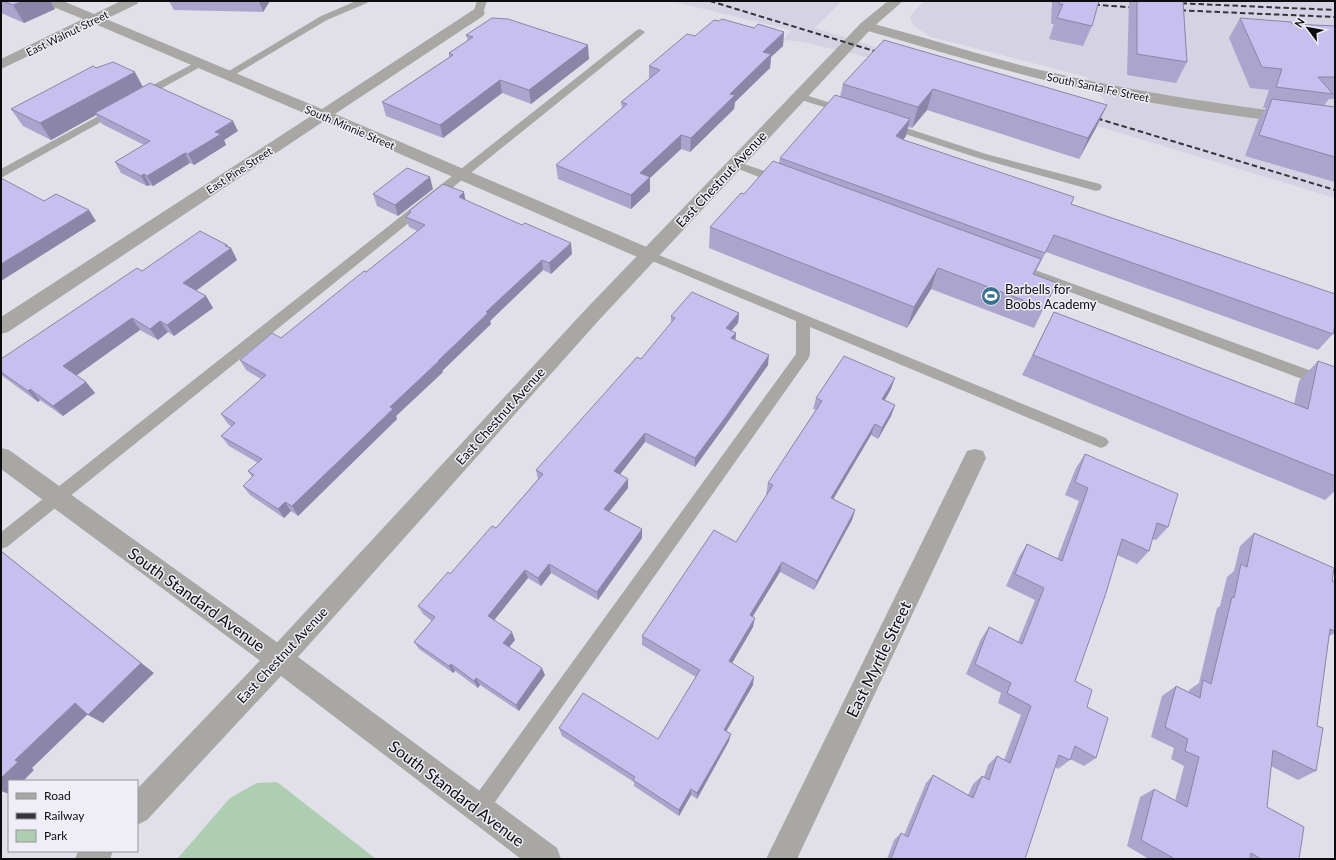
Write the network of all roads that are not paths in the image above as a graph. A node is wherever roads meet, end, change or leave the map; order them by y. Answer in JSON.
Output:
{"nodes":[{"id":1,"x":51,"y":1,"type":"edge"},
{"id":2,"x":132,"y":1,"type":"edge"},
{"id":3,"x":364,"y":1,"type":"edge"},
{"id":4,"x":877,"y":1,"type":"edge"},
{"id":5,"x":896,"y":1,"type":"edge"},
{"id":6,"x":480,"y":7,"type":"edge"},
{"id":7,"x":95,"y":19,"type":"junction"},
{"id":8,"x":866,"y":26,"type":"junction"},
{"id":9,"x":640,"y":32,"type":"dead end"},
{"id":10,"x":200,"y":63,"type":"junction"},
{"id":11,"x":1,"y":65,"type":"edge"},
{"id":12,"x":227,"y":75,"type":"junction"},
{"id":13,"x":799,"y":96,"type":"junction"},
{"id":14,"x":323,"y":115,"type":"junction"},
{"id":15,"x":858,"y":115,"type":"edge"},
{"id":16,"x":880,"y":122,"type":"edge"},
{"id":17,"x":1335,"y":123,"type":"edge"},
{"id":18,"x":735,"y":164,"type":"junction"},
{"id":19,"x":1,"y":174,"type":"edge"},
{"id":20,"x":462,"y":174,"type":"junction"},
{"id":21,"x":795,"y":186,"type":"edge"},
{"id":22,"x":1096,"y":187,"type":"dead end"},
{"id":23,"x":649,"y":255,"type":"junction"},
{"id":24,"x":1005,"y":264,"type":"edge"},
{"id":25,"x":803,"y":319,"type":"junction"},
{"id":26,"x":1,"y":327,"type":"edge"},
{"id":27,"x":1328,"y":383,"type":"edge"},
{"id":28,"x":1101,"y":442,"type":"dead end"},
{"id":29,"x":1,"y":457,"type":"edge"},
{"id":30,"x":975,"y":458,"type":"dead end"},
{"id":31,"x":57,"y":498,"type":"junction"},
{"id":32,"x":1,"y":542,"type":"edge"},
{"id":33,"x":279,"y":659,"type":"junction"},
{"id":34,"x":138,"y":809,"type":"edge"},
{"id":35,"x":478,"y":809,"type":"junction"},
{"id":36,"x":546,"y":859,"type":"edge"},
{"id":37,"x":781,"y":859,"type":"edge"}],
"edges":[{"from":1,"to":7,"type":"street","name":"South Minnie Street"},
{"from":2,"to":7,"type":"street","name":"East Walnut Street"},
{"from":3,"to":12,"type":"lane"},
{"from":4,"to":8,"type":"street","name":"East Chestnut Avenue"},
{"from":5,"to":8,"type":"street","name":"East Chestnut Avenue"},
{"from":6,"to":14,"type":"street","name":"East Pine Street"},
{"from":7,"to":10,"type":"street","name":"South Minnie Street"},
{"from":7,"to":11,"type":"street","name":"East Walnut Street"},
{"from":8,"to":13,"type":"street","name":"East Chestnut Avenue"},
{"from":8,"to":17,"type":"street","name":"South Santa Fe Street"},
{"from":9,"to":20,"type":"lane"},
{"from":10,"to":12,"type":"street","name":"South Minnie Street"},
{"from":10,"to":19,"type":"lane"},
{"from":12,"to":14,"type":"street","name":"South Minnie Street"},
{"from":13,"to":15,"type":"lane"},
{"from":13,"to":18,"type":"street","name":"East Chestnut Avenue"},
{"from":14,"to":20,"type":"street","name":"South Minnie Street"},
{"from":14,"to":26,"type":"street","name":"East Pine Street"},
{"from":16,"to":22,"type":"lane"},
{"from":18,"to":21,"type":"lane"},
{"from":18,"to":23,"type":"street","name":"East Chestnut Avenue"},
{"from":20,"to":23,"type":"street","name":"South Minnie Street"},
{"from":20,"to":31,"type":"lane"},
{"from":23,"to":25,"type":"lane"},
{"from":23,"to":33,"type":"street","name":"East Chestnut Avenue"},
{"from":24,"to":27,"type":"lane"},
{"from":25,"to":28,"type":"lane"},
{"from":25,"to":35,"type":"lane"},
{"from":29,"to":31,"type":"street","name":"South Standard Avenue"},
{"from":30,"to":37,"type":"street","name":"East Myrtle Street"},
{"from":31,"to":32,"type":"lane"},
{"from":31,"to":33,"type":"street","name":"South Standard Avenue"},
{"from":33,"to":34,"type":"street","name":"East Chestnut Avenue"},
{"from":33,"to":35,"type":"street","name":"South Standard Avenue"},
{"from":35,"to":36,"type":"street","name":"South Standard Avenue"}]}
